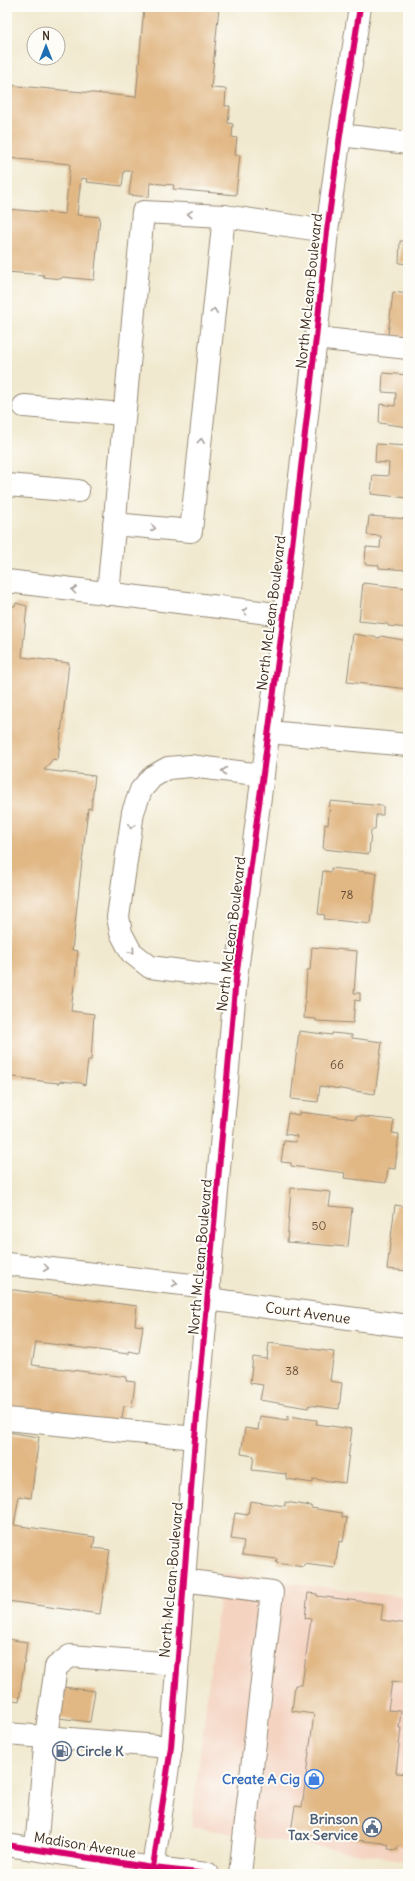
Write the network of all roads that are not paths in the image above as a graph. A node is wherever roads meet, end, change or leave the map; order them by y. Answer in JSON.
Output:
{"nodes":[{"id":1,"x":360,"y":7,"type":"edge"},
{"id":2,"x":340,"y":135,"type":"junction"},
{"id":3,"x":408,"y":143,"type":"edge"},
{"id":4,"x":224,"y":216,"type":"junction"},
{"id":5,"x":327,"y":231,"type":"junction"},
{"id":6,"x":316,"y":338,"type":"junction"},
{"id":7,"x":408,"y":348,"type":"edge"},
{"id":8,"x":24,"y":406,"type":"dead end"},
{"id":9,"x":124,"y":414,"type":"junction"},
{"id":10,"x":7,"y":485,"type":"edge"},
{"id":11,"x":78,"y":491,"type":"dead end"},
{"id":12,"x":114,"y":524,"type":"junction"},
{"id":13,"x":7,"y":581,"type":"edge"},
{"id":14,"x":108,"y":594,"type":"junction"},
{"id":15,"x":284,"y":615,"type":"junction"},
{"id":16,"x":269,"y":732,"type":"junction"},
{"id":17,"x":408,"y":745,"type":"edge"},
{"id":18,"x":263,"y":775,"type":"junction"},
{"id":19,"x":236,"y":978,"type":"junction"},
{"id":20,"x":7,"y":1264,"type":"edge"},
{"id":21,"x":209,"y":1293,"type":"junction"},
{"id":22,"x":408,"y":1326,"type":"edge"},
{"id":23,"x":7,"y":1418,"type":"edge"},
{"id":24,"x":194,"y":1438,"type":"junction"},
{"id":25,"x":183,"y":1580,"type":"junction"},
{"id":26,"x":176,"y":1664,"type":"junction"},
{"id":27,"x":7,"y":1734,"type":"edge"},
{"id":28,"x":46,"y":1736,"type":"junction"},
{"id":29,"x":170,"y":1747,"type":"junction"},
{"id":30,"x":7,"y":1845,"type":"edge"},
{"id":31,"x":36,"y":1849,"type":"junction"},
{"id":32,"x":153,"y":1871,"type":"edge"},
{"id":33,"x":208,"y":1874,"type":"edge"},
{"id":34,"x":240,"y":1874,"type":"edge"}],
"edges":[{"from":1,"to":2,"type":"main road","name":"North McLean Boulevard"},
{"from":2,"to":3,"type":"main road"},
{"from":2,"to":5,"type":"main road","name":"North McLean Boulevard"},
{"from":4,"to":5,"type":"main road"},
{"from":4,"to":9,"type":"main road","one_way":true},
{"from":12,"to":4,"type":"main road","one_way":true},
{"from":5,"to":6,"type":"main road","name":"North McLean Boulevard"},
{"from":6,"to":7,"type":"main road"},
{"from":6,"to":15,"type":"main road","name":"North McLean Boulevard"},
{"from":8,"to":9,"type":"main road"},
{"from":9,"to":12,"type":"main road"},
{"from":10,"to":11,"type":"main road"},
{"from":12,"to":14,"type":"main road"},
{"from":14,"to":13,"type":"main road","one_way":true},
{"from":15,"to":14,"type":"main road","one_way":true},
{"from":15,"to":16,"type":"main road","name":"North McLean Boulevard"},
{"from":16,"to":17,"type":"main road"},
{"from":16,"to":18,"type":"main road","name":"North McLean Boulevard"},
{"from":18,"to":19,"type":"main road","name":"North McLean Boulevard"},
{"from":18,"to":19,"type":"main road","one_way":true},
{"from":19,"to":21,"type":"main road","name":"North McLean Boulevard"},
{"from":20,"to":21,"type":"main road","name":"Court Avenue","one_way":true},
{"from":21,"to":22,"type":"main road","name":"Court Avenue"},
{"from":21,"to":24,"type":"main road","name":"North McLean Boulevard"},
{"from":23,"to":24,"type":"main road"},
{"from":24,"to":25,"type":"main road","name":"North McLean Boulevard"},
{"from":25,"to":26,"type":"main road","name":"North McLean Boulevard"},
{"from":25,"to":34,"type":"main road"},
{"from":26,"to":28,"type":"main road"},
{"from":26,"to":29,"type":"main road","name":"North McLean Boulevard"},
{"from":27,"to":28,"type":"main road"},
{"from":28,"to":29,"type":"main road"},
{"from":28,"to":31,"type":"main road"},
{"from":29,"to":32,"type":"main road","name":"North McLean Boulevard"},
{"from":30,"to":31,"type":"main road","name":"Madison Avenue"},
{"from":31,"to":32,"type":"main road","name":"Madison Avenue"},
{"from":32,"to":33,"type":"main road","name":"Madison Avenue"}]}
